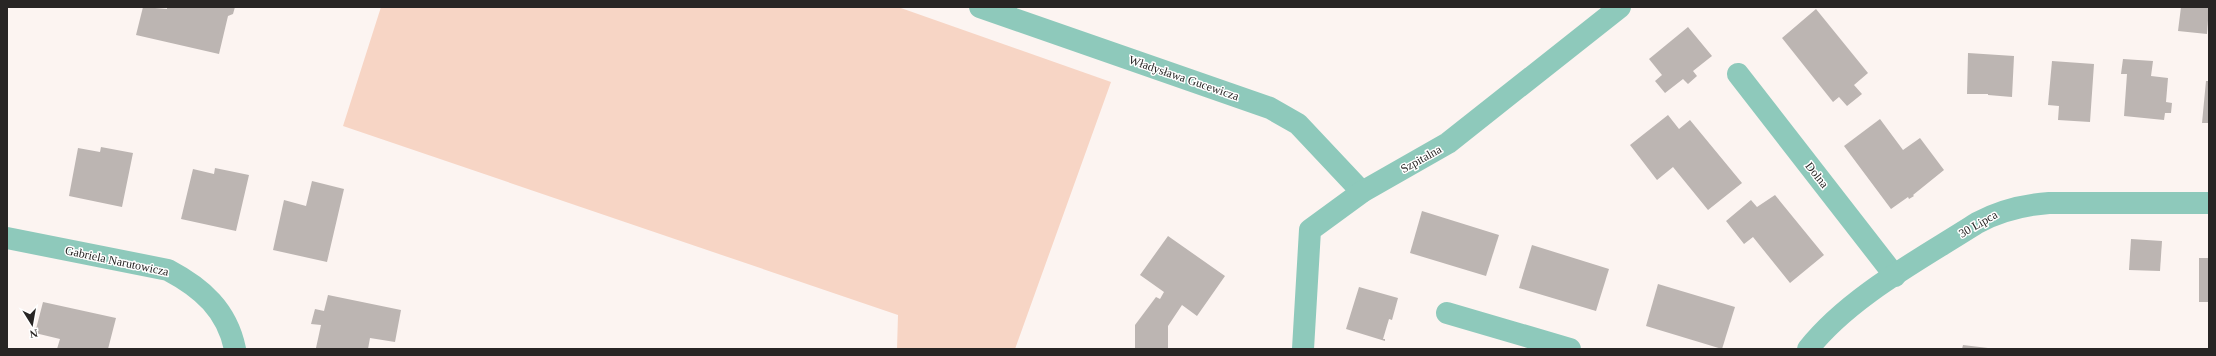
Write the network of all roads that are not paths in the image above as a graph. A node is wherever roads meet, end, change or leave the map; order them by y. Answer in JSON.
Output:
{"nodes":[{"id":1,"x":980,"y":7,"type":"edge"},
{"id":2,"x":1620,"y":7,"type":"edge"},
{"id":3,"x":1738,"y":74,"type":"dead end"},
{"id":4,"x":1362,"y":192,"type":"junction"},
{"id":5,"x":2209,"y":203,"type":"edge"},
{"id":6,"x":7,"y":238,"type":"edge"},
{"id":7,"x":1895,"y":276,"type":"junction"},
{"id":8,"x":1447,"y":313,"type":"dead end"},
{"id":9,"x":235,"y":349,"type":"edge"},
{"id":10,"x":1303,"y":349,"type":"edge"},
{"id":11,"x":1570,"y":349,"type":"edge"},
{"id":12,"x":1808,"y":349,"type":"edge"}],
"edges":[{"from":1,"to":4,"type":"street","name":"Władysława Gucewicza"},
{"from":2,"to":4,"type":"street","name":"Szpitalna"},
{"from":3,"to":7,"type":"street","name":"Dolna"},
{"from":4,"to":10,"type":"street","name":"Szpitalna"},
{"from":5,"to":7,"type":"street","name":"30 Lipca"},
{"from":6,"to":9,"type":"street","name":"Gabriela Narutowicza"},
{"from":7,"to":12,"type":"street","name":"30 Lipca"},
{"from":8,"to":11,"type":"street"}]}
